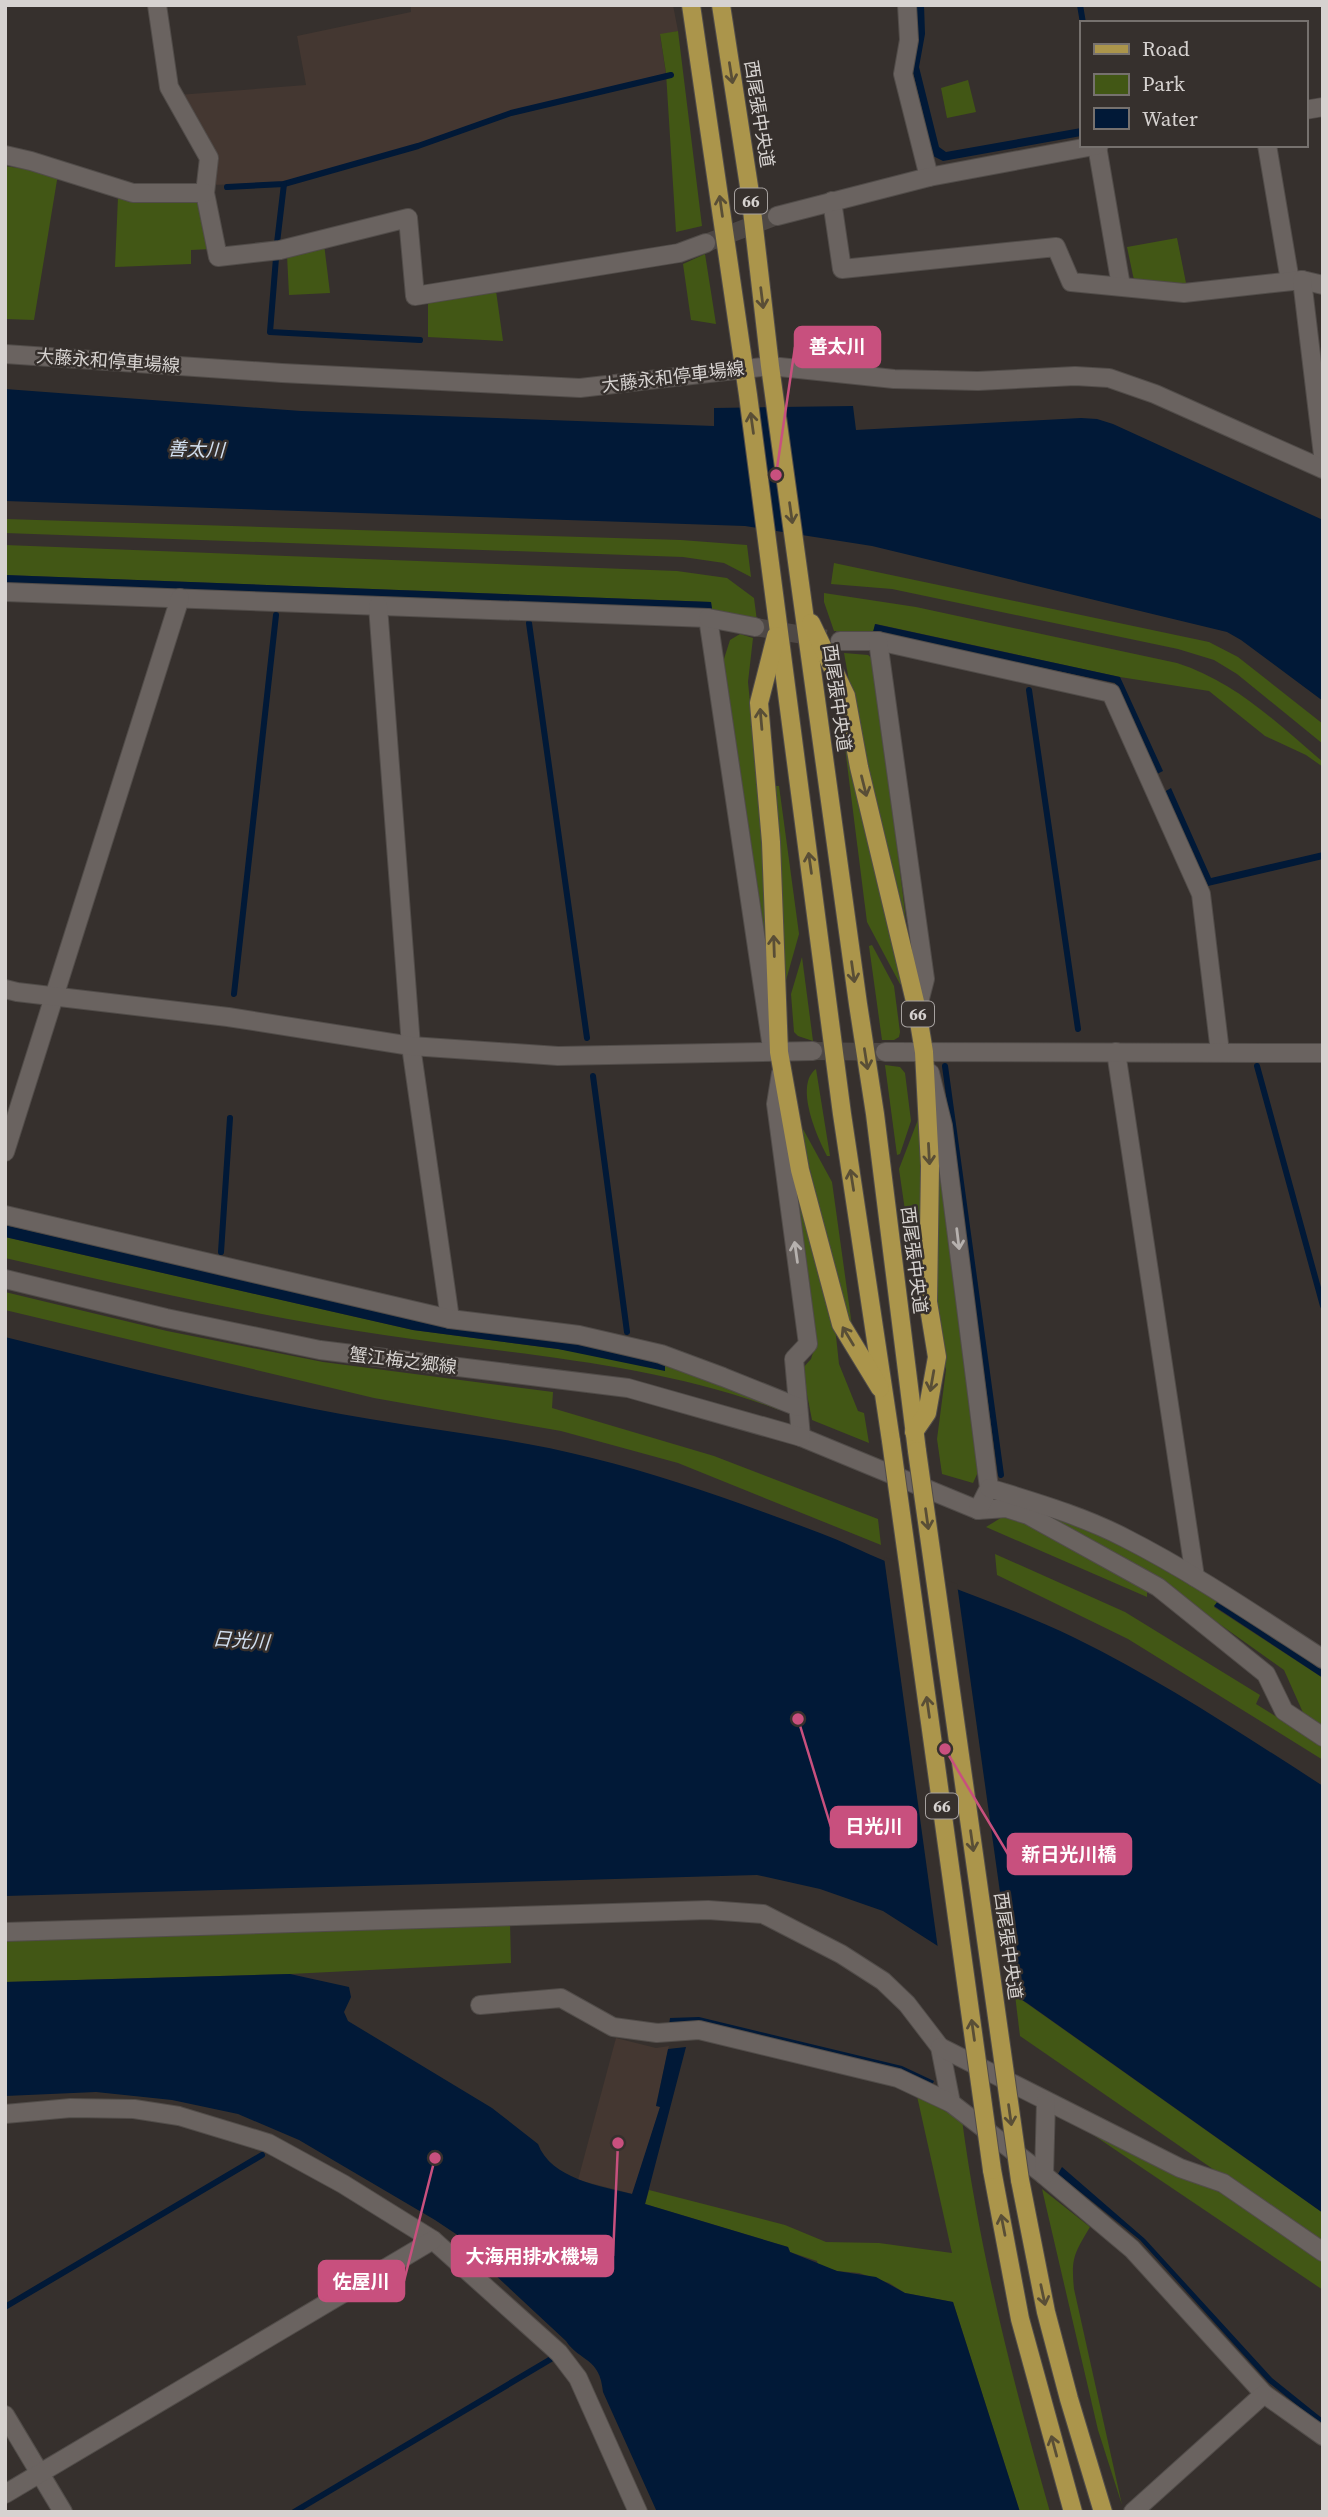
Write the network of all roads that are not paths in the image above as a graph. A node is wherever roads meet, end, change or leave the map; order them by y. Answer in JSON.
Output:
{"nodes":[{"id":1,"x":157,"y":5,"type":"edge"},
{"id":2,"x":691,"y":5,"type":"edge"},
{"id":3,"x":721,"y":5,"type":"edge"},
{"id":4,"x":907,"y":5,"type":"edge"},
{"id":5,"x":1087,"y":147,"type":"edge"},
{"id":6,"x":1098,"y":147,"type":"edge"},
{"id":7,"x":1267,"y":147,"type":"edge"},
{"id":8,"x":5,"y":155,"type":"edge"},
{"id":9,"x":929,"y":177,"type":"junction"},
{"id":10,"x":205,"y":193,"type":"junction"},
{"id":11,"x":832,"y":201,"type":"junction"},
{"id":12,"x":777,"y":216,"type":"tunnel mouth"},
{"id":13,"x":706,"y":243,"type":"tunnel mouth"},
{"id":14,"x":1296,"y":281,"type":"junction"},
{"id":15,"x":1323,"y":285,"type":"edge"},
{"id":16,"x":1121,"y":286,"type":"junction"},
{"id":17,"x":5,"y":354,"type":"edge"},
{"id":18,"x":771,"y":366,"type":"junction"},
{"id":19,"x":744,"y":368,"type":"junction"},
{"id":20,"x":1323,"y":455,"type":"edge"},
{"id":21,"x":1323,"y":469,"type":"edge"},
{"id":22,"x":5,"y":592,"type":"edge"},
{"id":23,"x":180,"y":598,"type":"junction"},
{"id":24,"x":378,"y":606,"type":"junction"},
{"id":25,"x":804,"y":607,"type":"junction"},
{"id":26,"x":708,"y":618,"type":"junction"},
{"id":27,"x":779,"y":624,"type":"junction"},
{"id":28,"x":755,"y":627,"type":"tunnel mouth"},
{"id":29,"x":840,"y":640,"type":"tunnel mouth"},
{"id":30,"x":878,"y":641,"type":"junction"},
{"id":31,"x":5,"y":989,"type":"edge"},
{"id":32,"x":55,"y":997,"type":"junction"},
{"id":33,"x":917,"y":1010,"type":"junction"},
{"id":34,"x":411,"y":1046,"type":"junction"},
{"id":35,"x":813,"y":1051,"type":"tunnel mouth"},
{"id":36,"x":776,"y":1052,"type":"junction"},
{"id":37,"x":885,"y":1052,"type":"tunnel mouth"},
{"id":38,"x":924,"y":1052,"type":"junction"},
{"id":39,"x":1116,"y":1052,"type":"junction"},
{"id":40,"x":1220,"y":1052,"type":"junction"},
{"id":41,"x":1323,"y":1052,"type":"edge"},
{"id":42,"x":5,"y":1152,"type":"edge"},
{"id":43,"x":5,"y":1215,"type":"edge"},
{"id":44,"x":5,"y":1279,"type":"edge"},
{"id":45,"x":450,"y":1320,"type":"junction"},
{"id":46,"x":884,"y":1394,"type":"junction"},
{"id":47,"x":798,"y":1407,"type":"junction"},
{"id":48,"x":914,"y":1432,"type":"junction"},
{"id":49,"x":801,"y":1437,"type":"junction"},
{"id":50,"x":989,"y":1488,"type":"junction"},
{"id":51,"x":978,"y":1510,"type":"junction"},
{"id":52,"x":1195,"y":1577,"type":"junction"},
{"id":53,"x":1323,"y":1659,"type":"edge"},
{"id":54,"x":1323,"y":1737,"type":"edge"},
{"id":55,"x":5,"y":1932,"type":"edge"},
{"id":56,"x":480,"y":2005,"type":"dead end"},
{"id":57,"x":940,"y":2047,"type":"junction"},
{"id":58,"x":1046,"y":2101,"type":"junction"},
{"id":59,"x":951,"y":2103,"type":"junction"},
{"id":60,"x":5,"y":2114,"type":"edge"},
{"id":61,"x":1044,"y":2175,"type":"junction"},
{"id":62,"x":433,"y":2240,"type":"junction"},
{"id":63,"x":1323,"y":2252,"type":"edge"},
{"id":64,"x":1264,"y":2394,"type":"junction"},
{"id":65,"x":5,"y":2414,"type":"edge"},
{"id":66,"x":1323,"y":2436,"type":"edge"},
{"id":67,"x":40,"y":2473,"type":"junction"},
{"id":68,"x":5,"y":2494,"type":"edge"},
{"id":69,"x":631,"y":2509,"type":"edge"},
{"id":70,"x":63,"y":2512,"type":"edge"},
{"id":71,"x":1073,"y":2512,"type":"edge"},
{"id":72,"x":1103,"y":2512,"type":"edge"},
{"id":73,"x":1133,"y":2512,"type":"edge"}],
"edges":[{"from":1,"to":10,"type":"street"},
{"from":19,"to":2,"type":"main road","number":"66","one_way":true},
{"from":3,"to":18,"type":"main road","name":"西尾張中央道","number":"66","one_way":true},
{"from":4,"to":9,"type":"street"},
{"from":5,"to":9,"type":"street"},
{"from":6,"to":16,"type":"street"},
{"from":7,"to":14,"type":"street"},
{"from":8,"to":10,"type":"street"},
{"from":9,"to":11,"type":"street"},
{"from":10,"to":13,"type":"street"},
{"from":11,"to":12,"type":"street"},
{"from":11,"to":16,"type":"street"},
{"from":14,"to":15,"type":"street"},
{"from":14,"to":16,"type":"street"},
{"from":14,"to":20,"type":"street"},
{"from":17,"to":19,"type":"street","name":"大藤永和停車場線"},
{"from":18,"to":19,"type":"street","name":"大藤永和停車場線"},
{"from":18,"to":21,"type":"street","name":"大藤永和停車場線"},
{"from":18,"to":25,"type":"main road","name":"西尾張中央道","number":"66","one_way":true},
{"from":27,"to":19,"type":"main road","number":"66","one_way":true},
{"from":22,"to":23,"type":"street"},
{"from":23,"to":24,"type":"street"},
{"from":23,"to":32,"type":"street"},
{"from":24,"to":26,"type":"street"},
{"from":24,"to":34,"type":"street"},
{"from":25,"to":33,"type":"main road","number":"66","one_way":true},
{"from":25,"to":48,"type":"main road","name":"西尾張中央道","number":"66","one_way":true},
{"from":26,"to":28,"type":"street"},
{"from":26,"to":36,"type":"street"},
{"from":36,"to":27,"type":"main road","number":"66","one_way":true},
{"from":46,"to":27,"type":"main road","number":"66","one_way":true},
{"from":29,"to":30,"type":"street"},
{"from":30,"to":33,"type":"street"},
{"from":30,"to":40,"type":"street"},
{"from":31,"to":32,"type":"street"},
{"from":32,"to":34,"type":"street"},
{"from":32,"to":42,"type":"street"},
{"from":33,"to":38,"type":"main road","number":"66"},
{"from":34,"to":36,"type":"street"},
{"from":34,"to":45,"type":"street"},
{"from":35,"to":36,"type":"street"},
{"from":46,"to":36,"type":"main road","number":"66","one_way":true},
{"from":47,"to":36,"type":"street","one_way":true},
{"from":37,"to":38,"type":"street"},
{"from":38,"to":39,"type":"street"},
{"from":38,"to":48,"type":"main road","number":"66","one_way":true},
{"from":38,"to":50,"type":"street","one_way":true},
{"from":39,"to":40,"type":"street"},
{"from":39,"to":52,"type":"street"},
{"from":40,"to":41,"type":"street"},
{"from":43,"to":45,"type":"street"},
{"from":44,"to":49,"type":"street","name":"蟹江梅之郷線"},
{"from":45,"to":47,"type":"street"},
{"from":71,"to":46,"type":"main road","number":"66","one_way":true,"bridge":true},
{"from":47,"to":49,"type":"street"},
{"from":48,"to":72,"type":"main road","name":"西尾張中央道","number":"66","one_way":true,"bridge":true},
{"from":49,"to":51,"type":"street","name":"蟹江梅之郷線"},
{"from":50,"to":51,"type":"street"},
{"from":50,"to":52,"type":"street"},
{"from":51,"to":54,"type":"street"},
{"from":52,"to":53,"type":"street"},
{"from":55,"to":57,"type":"street"},
{"from":56,"to":59,"type":"street"},
{"from":57,"to":58,"type":"street"},
{"from":57,"to":59,"type":"street"},
{"from":58,"to":61,"type":"street"},
{"from":58,"to":63,"type":"street"},
{"from":59,"to":61,"type":"street"},
{"from":60,"to":62,"type":"street"},
{"from":61,"to":64,"type":"street"},
{"from":62,"to":67,"type":"street"},
{"from":62,"to":69,"type":"street"},
{"from":64,"to":66,"type":"street"},
{"from":64,"to":73,"type":"street"},
{"from":65,"to":67,"type":"street"},
{"from":67,"to":68,"type":"street"},
{"from":67,"to":70,"type":"street"}]}
